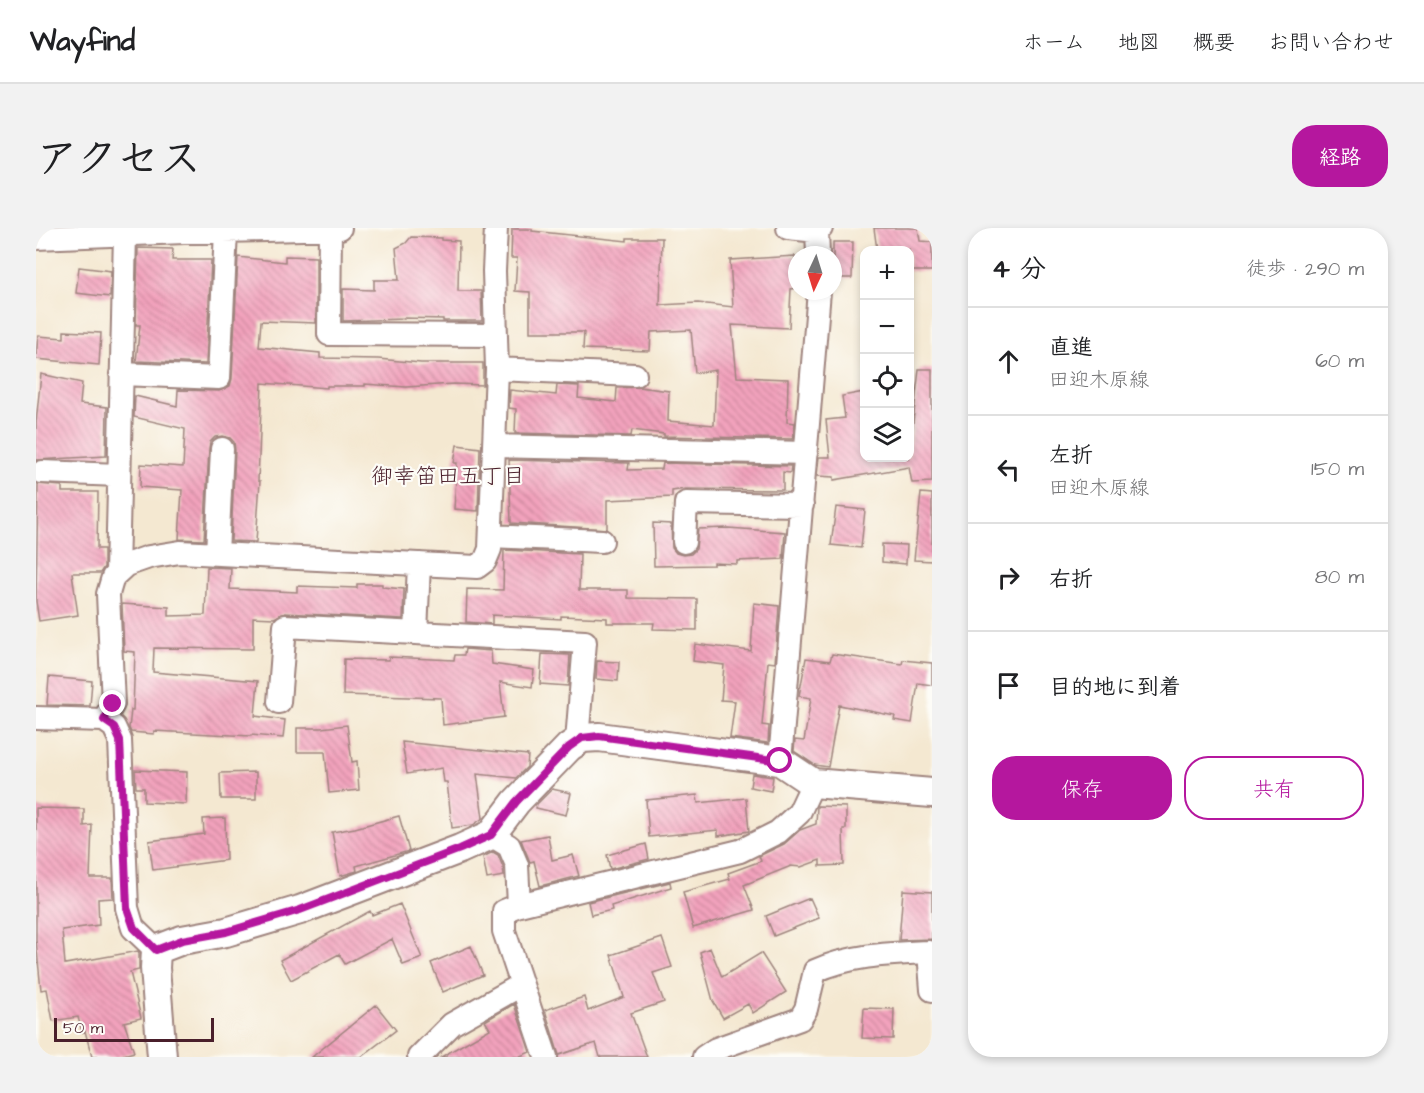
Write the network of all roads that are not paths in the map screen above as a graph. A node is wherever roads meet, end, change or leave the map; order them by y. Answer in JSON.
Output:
{"nodes":[{"id":1,"x":330,"y":228,"type":"edge"},
{"id":2,"x":340,"y":228,"type":"edge"},
{"id":3,"x":496,"y":228,"type":"edge"},
{"id":4,"x":788,"y":228,"type":"edge"},
{"id":5,"x":819,"y":229,"type":"edge"},
{"id":6,"x":184,"y":230,"type":"edge"},
{"id":7,"x":226,"y":231,"type":"junction"},
{"id":8,"x":126,"y":234,"type":"junction"},
{"id":9,"x":36,"y":238,"type":"edge"},
{"id":10,"x":818,"y":246,"type":"edge"},
{"id":11,"x":818,"y":300,"type":"edge"},
{"id":12,"x":496,"y":335,"type":"junction"},
{"id":13,"x":497,"y":369,"type":"junction"},
{"id":14,"x":122,"y":374,"type":"junction"},
{"id":15,"x":635,"y":375,"type":"dead end"},
{"id":16,"x":494,"y":447,"type":"junction"},
{"id":17,"x":222,"y":449,"type":"dead end"},
{"id":18,"x":806,"y":453,"type":"junction"},
{"id":19,"x":42,"y":472,"type":"dead end"},
{"id":20,"x":119,"y":475,"type":"junction"},
{"id":21,"x":802,"y":505,"type":"junction"},
{"id":22,"x":491,"y":536,"type":"junction"},
{"id":23,"x":602,"y":541,"type":"dead end"},
{"id":24,"x":684,"y":542,"type":"dead end"},
{"id":25,"x":217,"y":554,"type":"junction"},
{"id":26,"x":419,"y":564,"type":"junction"},
{"id":27,"x":117,"y":573,"type":"junction"},
{"id":28,"x":416,"y":633,"type":"junction"},
{"id":29,"x":279,"y":702,"type":"dead end"},
{"id":30,"x":36,"y":718,"type":"edge"},
{"id":31,"x":104,"y":720,"type":"junction"},
{"id":32,"x":577,"y":741,"type":"junction"},
{"id":33,"x":780,"y":761,"type":"junction"},
{"id":34,"x":813,"y":783,"type":"junction"},
{"id":35,"x":932,"y":792,"type":"edge"},
{"id":36,"x":491,"y":835,"type":"junction"},
{"id":37,"x":519,"y":905,"type":"junction"},
{"id":38,"x":156,"y":950,"type":"junction"},
{"id":39,"x":521,"y":985,"type":"junction"},
{"id":40,"x":932,"y":990,"type":"edge"},
{"id":41,"x":162,"y":1057,"type":"edge"},
{"id":42,"x":419,"y":1057,"type":"edge"},
{"id":43,"x":546,"y":1057,"type":"edge"},
{"id":44,"x":704,"y":1057,"type":"edge"}],
"edges":[{"from":1,"to":2,"type":"street"},
{"from":1,"to":7,"type":"street"},
{"from":1,"to":12,"type":"street"},
{"from":3,"to":12,"type":"street"},
{"from":4,"to":5,"type":"street"},
{"from":5,"to":10,"type":"street"},
{"from":6,"to":7,"type":"street"},
{"from":6,"to":8,"type":"street"},
{"from":7,"to":14,"type":"street"},
{"from":8,"to":9,"type":"street"},
{"from":8,"to":14,"type":"street"},
{"from":11,"to":18,"type":"street"},
{"from":12,"to":13,"type":"street"},
{"from":13,"to":15,"type":"street"},
{"from":13,"to":16,"type":"street"},
{"from":14,"to":20,"type":"street"},
{"from":16,"to":18,"type":"street"},
{"from":16,"to":22,"type":"street"},
{"from":17,"to":25,"type":"street"},
{"from":18,"to":21,"type":"street"},
{"from":19,"to":20,"type":"street"},
{"from":20,"to":27,"type":"street"},
{"from":21,"to":24,"type":"street"},
{"from":21,"to":33,"type":"street"},
{"from":22,"to":23,"type":"street"},
{"from":22,"to":26,"type":"street"},
{"from":25,"to":26,"type":"street"},
{"from":25,"to":27,"type":"street"},
{"from":26,"to":28,"type":"street"},
{"from":27,"to":31,"type":"street"},
{"from":28,"to":29,"type":"street"},
{"from":28,"to":32,"type":"street"},
{"from":30,"to":31,"type":"street"},
{"from":31,"to":38,"type":"street"},
{"from":32,"to":33,"type":"main road"},
{"from":32,"to":36,"type":"main road"},
{"from":33,"to":34,"type":"main road"},
{"from":34,"to":35,"type":"main road"},
{"from":34,"to":37,"type":"street"},
{"from":36,"to":37,"type":"street"},
{"from":36,"to":38,"type":"main road"},
{"from":37,"to":39,"type":"street"},
{"from":38,"to":41,"type":"main road"},
{"from":39,"to":42,"type":"street"},
{"from":39,"to":43,"type":"street"},
{"from":40,"to":44,"type":"street"}]}
